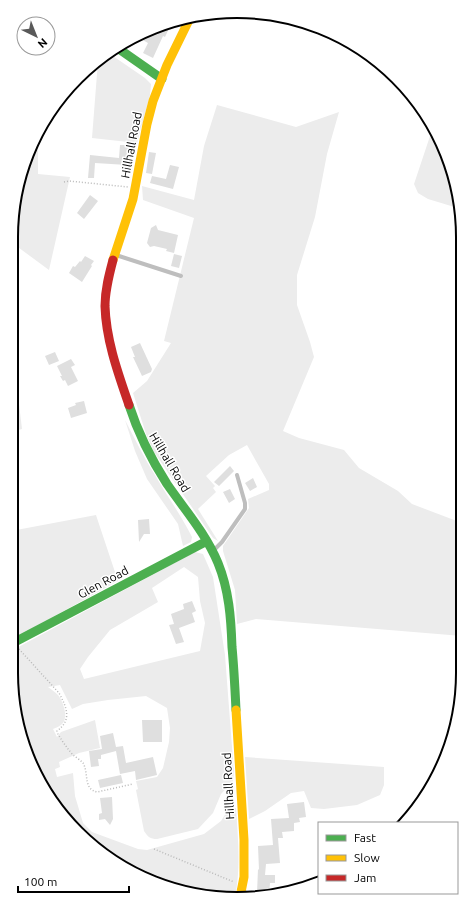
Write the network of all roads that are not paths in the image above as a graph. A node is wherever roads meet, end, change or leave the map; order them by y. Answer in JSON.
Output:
{"nodes":[{"id":1,"x":188,"y":23,"type":"edge"},
{"id":2,"x":122,"y":51,"type":"edge"},
{"id":3,"x":162,"y":79,"type":"junction"},
{"id":4,"x":115,"y":255,"type":"junction"},
{"id":5,"x":180,"y":276,"type":"dead end"},
{"id":6,"x":237,"y":474,"type":"dead end"},
{"id":7,"x":207,"y":541,"type":"junction"},
{"id":8,"x":212,"y":551,"type":"junction"},
{"id":9,"x":18,"y":640,"type":"edge"},
{"id":10,"x":241,"y":892,"type":"edge"}],
"edges":[{"from":1,"to":3,"type":"main road","name":"Hillhall Road"},
{"from":2,"to":3,"type":"main road"},
{"from":3,"to":4,"type":"main road","name":"Hillhall Road"},
{"from":4,"to":5,"type":"lane"},
{"from":4,"to":7,"type":"main road","name":"Hillhall Road"},
{"from":6,"to":8,"type":"lane"},
{"from":7,"to":8,"type":"main road","name":"Hillhall Road"},
{"from":7,"to":9,"type":"main road","name":"Glen Road"},
{"from":8,"to":10,"type":"main road","name":"Hillhall Road"}]}
